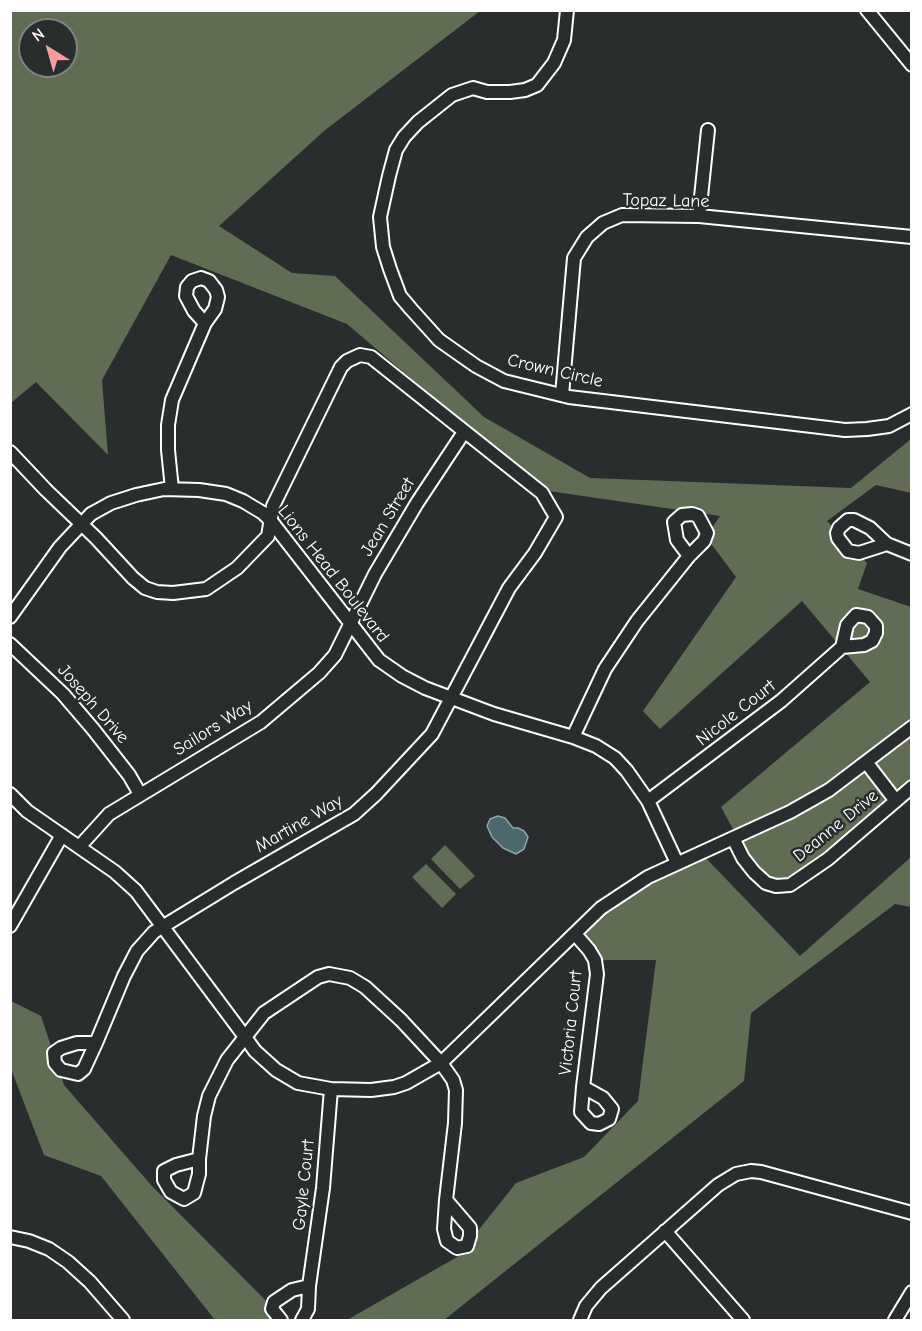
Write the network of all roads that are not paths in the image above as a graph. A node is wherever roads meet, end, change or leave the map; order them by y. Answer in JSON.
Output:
{"nodes":[{"id":1,"x":567,"y":10,"type":"edge"},
{"id":2,"x":867,"y":10,"type":"edge"},
{"id":3,"x":912,"y":65,"type":"edge"},
{"id":4,"x":708,"y":130,"type":"dead end"},
{"id":5,"x":699,"y":216,"type":"junction"},
{"id":6,"x":912,"y":237,"type":"edge"},
{"id":7,"x":205,"y":323,"type":"dead end"},
{"id":8,"x":562,"y":395,"type":"junction"},
{"id":9,"x":912,"y":414,"type":"edge"},
{"id":10,"x":464,"y":432,"type":"junction"},
{"id":11,"x":10,"y":452,"type":"edge"},
{"id":12,"x":172,"y":489,"type":"junction"},
{"id":13,"x":271,"y":521,"type":"junction"},
{"id":14,"x":81,"y":523,"type":"junction"},
{"id":15,"x":887,"y":544,"type":"dead end"},
{"id":16,"x":912,"y":554,"type":"edge"},
{"id":17,"x":689,"y":556,"type":"dead end"},
{"id":18,"x":10,"y":617,"type":"edge"},
{"id":19,"x":351,"y":625,"type":"junction"},
{"id":20,"x":10,"y":644,"type":"edge"},
{"id":21,"x":842,"y":647,"type":"dead end"},
{"id":22,"x":451,"y":698,"type":"junction"},
{"id":23,"x":912,"y":727,"type":"edge"},
{"id":24,"x":573,"y":737,"type":"junction"},
{"id":25,"x":866,"y":762,"type":"junction"},
{"id":26,"x":912,"y":787,"type":"edge"},
{"id":27,"x":10,"y":794,"type":"edge"},
{"id":28,"x":140,"y":794,"type":"junction"},
{"id":29,"x":648,"y":801,"type":"junction"},
{"id":30,"x":896,"y":801,"type":"junction"},
{"id":31,"x":62,"y":835,"type":"junction"},
{"id":32,"x":733,"y":838,"type":"junction"},
{"id":33,"x":80,"y":846,"type":"junction"},
{"id":34,"x":677,"y":863,"type":"junction"},
{"id":35,"x":10,"y":926,"type":"edge"},
{"id":36,"x":163,"y":927,"type":"junction"},
{"id":37,"x":575,"y":934,"type":"junction"},
{"id":38,"x":244,"y":1037,"type":"junction"},
{"id":39,"x":96,"y":1043,"type":"dead end"},
{"id":40,"x":441,"y":1063,"type":"junction"},
{"id":41,"x":583,"y":1087,"type":"dead end"},
{"id":42,"x":331,"y":1089,"type":"junction"},
{"id":43,"x":199,"y":1160,"type":"dead end"},
{"id":44,"x":446,"y":1200,"type":"dead end"},
{"id":45,"x":912,"y":1213,"type":"edge"},
{"id":46,"x":665,"y":1231,"type":"junction"},
{"id":47,"x":10,"y":1237,"type":"edge"},
{"id":48,"x":309,"y":1286,"type":"junction"},
{"id":49,"x":912,"y":1292,"type":"edge"},
{"id":50,"x":908,"y":1307,"type":"edge"},
{"id":51,"x":123,"y":1320,"type":"edge"},
{"id":52,"x":281,"y":1320,"type":"edge"},
{"id":53,"x":302,"y":1320,"type":"edge"},
{"id":54,"x":580,"y":1320,"type":"edge"},
{"id":55,"x":743,"y":1320,"type":"edge"},
{"id":56,"x":895,"y":1320,"type":"edge"}],
"edges":[{"from":1,"to":8,"type":"street","name":"Crown Circle"},
{"from":2,"to":3,"type":"street"},
{"from":4,"to":5,"type":"street"},
{"from":5,"to":6,"type":"street","name":"Topaz Lane"},
{"from":5,"to":8,"type":"street","name":"Topaz Lane"},
{"from":7,"to":12,"type":"street"},
{"from":8,"to":9,"type":"street","name":"Crown Circle"},
{"from":10,"to":13,"type":"street"},
{"from":10,"to":19,"type":"street","name":"Jean Street"},
{"from":10,"to":22,"type":"street","name":"Martine Way"},
{"from":11,"to":14,"type":"street"},
{"from":12,"to":13,"type":"street","name":"Lions Head Boulevard"},
{"from":12,"to":14,"type":"street","name":"Lions Head Boulevard"},
{"from":13,"to":14,"type":"street"},
{"from":13,"to":19,"type":"street","name":"Lions Head Boulevard"},
{"from":14,"to":18,"type":"street","name":"Lions Head Boulevard"},
{"from":15,"to":16,"type":"street"},
{"from":17,"to":24,"type":"street"},
{"from":19,"to":22,"type":"street","name":"Lions Head Boulevard"},
{"from":19,"to":28,"type":"street","name":"Sailors Way"},
{"from":20,"to":28,"type":"street","name":"Joseph Drive"},
{"from":21,"to":29,"type":"street","name":"Nicole Court"},
{"from":22,"to":24,"type":"street","name":"Lions Head Boulevard"},
{"from":22,"to":36,"type":"street","name":"Martine Way"},
{"from":23,"to":25,"type":"street"},
{"from":24,"to":29,"type":"street","name":"Lions Head Boulevard"},
{"from":25,"to":30,"type":"street"},
{"from":25,"to":32,"type":"street"},
{"from":26,"to":30,"type":"street","name":"Deanne Drive"},
{"from":27,"to":31,"type":"street"},
{"from":28,"to":33,"type":"street","name":"Sailors Way"},
{"from":29,"to":34,"type":"street","name":"Lions Head Boulevard"},
{"from":30,"to":32,"type":"street","name":"Deanne Drive"},
{"from":31,"to":33,"type":"street"},
{"from":31,"to":35,"type":"street"},
{"from":32,"to":34,"type":"street"},
{"from":33,"to":36,"type":"street"},
{"from":34,"to":37,"type":"street"},
{"from":36,"to":38,"type":"street"},
{"from":36,"to":39,"type":"street","name":"Martine Way"},
{"from":37,"to":40,"type":"street"},
{"from":37,"to":41,"type":"street","name":"Victoria Court"},
{"from":38,"to":40,"type":"street"},
{"from":38,"to":42,"type":"street"},
{"from":38,"to":43,"type":"street"},
{"from":40,"to":42,"type":"street"},
{"from":40,"to":44,"type":"street"},
{"from":42,"to":48,"type":"street","name":"Gayle Court"},
{"from":45,"to":46,"type":"street"},
{"from":46,"to":54,"type":"street"},
{"from":46,"to":55,"type":"street"},
{"from":47,"to":51,"type":"street"},
{"from":48,"to":52,"type":"street"},
{"from":48,"to":53,"type":"street","name":"Gayle Court"},
{"from":49,"to":50,"type":"street"},
{"from":50,"to":56,"type":"street"}]}
